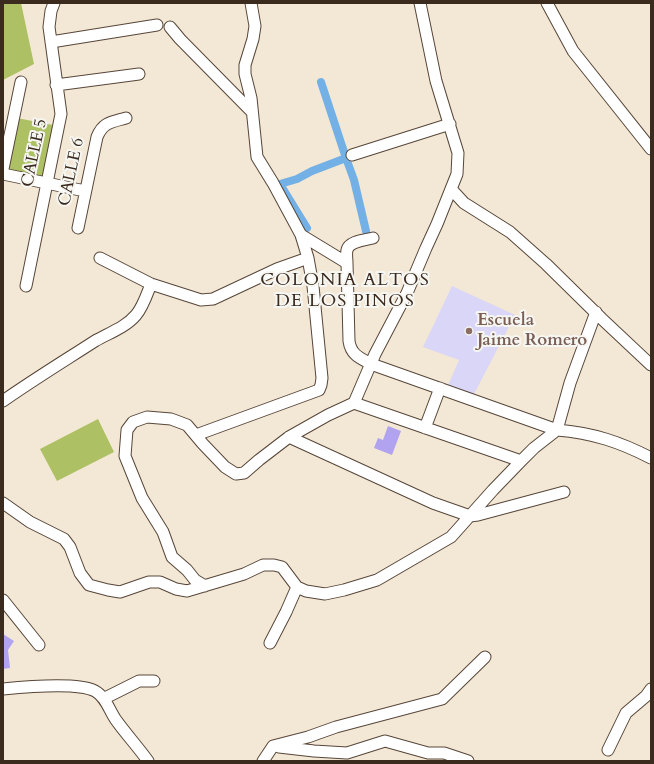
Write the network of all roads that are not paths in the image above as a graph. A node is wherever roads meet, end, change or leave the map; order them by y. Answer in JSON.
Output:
{"nodes":[{"id":1,"x":54,"y":3,"type":"edge"},
{"id":2,"x":251,"y":3,"type":"edge"},
{"id":3,"x":420,"y":3,"type":"edge"},
{"id":4,"x":548,"y":3,"type":"edge"},
{"id":5,"x":157,"y":25,"type":"dead end"},
{"id":6,"x":170,"y":27,"type":"dead end"},
{"id":7,"x":50,"y":42,"type":"junction"},
{"id":8,"x":138,"y":74,"type":"dead end"},
{"id":9,"x":21,"y":82,"type":"dead end"},
{"id":10,"x":56,"y":85,"type":"junction"},
{"id":11,"x":251,"y":111,"type":"junction"},
{"id":12,"x":126,"y":118,"type":"dead end"},
{"id":13,"x":450,"y":124,"type":"junction"},
{"id":14,"x":651,"y":149,"type":"edge"},
{"id":15,"x":352,"y":155,"type":"dead end"},
{"id":16,"x":3,"y":169,"type":"edge"},
{"id":17,"x":3,"y":174,"type":"edge"},
{"id":18,"x":47,"y":183,"type":"junction"},
{"id":19,"x":452,"y":190,"type":"junction"},
{"id":20,"x":85,"y":191,"type":"junction"},
{"id":21,"x":78,"y":228,"type":"dead end"},
{"id":22,"x":301,"y":235,"type":"junction"},
{"id":23,"x":373,"y":238,"type":"dead end"},
{"id":24,"x":100,"y":258,"type":"dead end"},
{"id":25,"x":308,"y":258,"type":"junction"},
{"id":26,"x":347,"y":263,"type":"junction"},
{"id":27,"x":151,"y":284,"type":"junction"},
{"id":28,"x":26,"y":286,"type":"dead end"},
{"id":29,"x":596,"y":312,"type":"junction"},
{"id":30,"x":372,"y":364,"type":"junction"},
{"id":31,"x":651,"y":364,"type":"edge"},
{"id":32,"x":440,"y":388,"type":"junction"},
{"id":33,"x":3,"y":401,"type":"edge"},
{"id":34,"x":354,"y":403,"type":"junction"},
{"id":35,"x":425,"y":428,"type":"junction"},
{"id":36,"x":558,"y":430,"type":"junction"},
{"id":37,"x":196,"y":436,"type":"junction"},
{"id":38,"x":290,"y":437,"type":"junction"},
{"id":39,"x":651,"y":458,"type":"edge"},
{"id":40,"x":520,"y":461,"type":"junction"},
{"id":41,"x":564,"y":492,"type":"dead end"},
{"id":42,"x":3,"y":503,"type":"edge"},
{"id":43,"x":470,"y":516,"type":"junction"},
{"id":44,"x":205,"y":586,"type":"junction"},
{"id":45,"x":297,"y":587,"type":"junction"},
{"id":46,"x":3,"y":600,"type":"edge"},
{"id":47,"x":270,"y":643,"type":"dead end"},
{"id":48,"x":39,"y":645,"type":"dead end"},
{"id":49,"x":485,"y":657,"type":"dead end"},
{"id":50,"x":154,"y":681,"type":"dead end"},
{"id":51,"x":3,"y":689,"type":"edge"},
{"id":52,"x":651,"y":689,"type":"edge"},
{"id":53,"x":105,"y":698,"type":"junction"},
{"id":54,"x":273,"y":746,"type":"junction"},
{"id":55,"x":608,"y":750,"type":"dead end"},
{"id":56,"x":148,"y":761,"type":"edge"},
{"id":57,"x":263,"y":761,"type":"edge"},
{"id":58,"x":468,"y":761,"type":"edge"}],
"edges":[{"from":1,"to":7,"type":"street","name":"CALLE 5"},
{"from":2,"to":11,"type":"street"},
{"from":3,"to":13,"type":"street"},
{"from":4,"to":14,"type":"street"},
{"from":5,"to":7,"type":"street"},
{"from":6,"to":11,"type":"street"},
{"from":7,"to":10,"type":"street","name":"CALLE 5"},
{"from":8,"to":10,"type":"street"},
{"from":9,"to":16,"type":"street"},
{"from":10,"to":18,"type":"street","name":"CALLE 5"},
{"from":11,"to":22,"type":"street"},
{"from":12,"to":20,"type":"street","name":"CALLE 6"},
{"from":13,"to":15,"type":"street"},
{"from":13,"to":19,"type":"street"},
{"from":17,"to":18,"type":"street"},
{"from":18,"to":20,"type":"street"},
{"from":18,"to":28,"type":"street","name":"CALLE 5"},
{"from":19,"to":29,"type":"street"},
{"from":19,"to":30,"type":"street"},
{"from":20,"to":21,"type":"street","name":"CALLE 6"},
{"from":22,"to":25,"type":"street"},
{"from":22,"to":26,"type":"street"},
{"from":23,"to":26,"type":"street"},
{"from":24,"to":27,"type":"street"},
{"from":25,"to":27,"type":"street"},
{"from":25,"to":37,"type":"street"},
{"from":26,"to":30,"type":"street"},
{"from":27,"to":33,"type":"street"},
{"from":29,"to":31,"type":"street"},
{"from":29,"to":36,"type":"street"},
{"from":30,"to":32,"type":"street"},
{"from":30,"to":34,"type":"street"},
{"from":32,"to":35,"type":"street"},
{"from":32,"to":36,"type":"street"},
{"from":34,"to":35,"type":"street"},
{"from":34,"to":38,"type":"street"},
{"from":35,"to":40,"type":"street"},
{"from":36,"to":39,"type":"street"},
{"from":36,"to":40,"type":"street"},
{"from":37,"to":38,"type":"street"},
{"from":37,"to":44,"type":"street"},
{"from":38,"to":43,"type":"street"},
{"from":40,"to":43,"type":"street"},
{"from":41,"to":43,"type":"street"},
{"from":42,"to":44,"type":"street"},
{"from":43,"to":45,"type":"street"},
{"from":44,"to":45,"type":"street"},
{"from":45,"to":47,"type":"street"},
{"from":46,"to":48,"type":"street"},
{"from":49,"to":54,"type":"street"},
{"from":50,"to":53,"type":"street"},
{"from":51,"to":53,"type":"street"},
{"from":52,"to":55,"type":"street"},
{"from":53,"to":56,"type":"street"},
{"from":54,"to":57,"type":"street"},
{"from":54,"to":58,"type":"street"}]}
